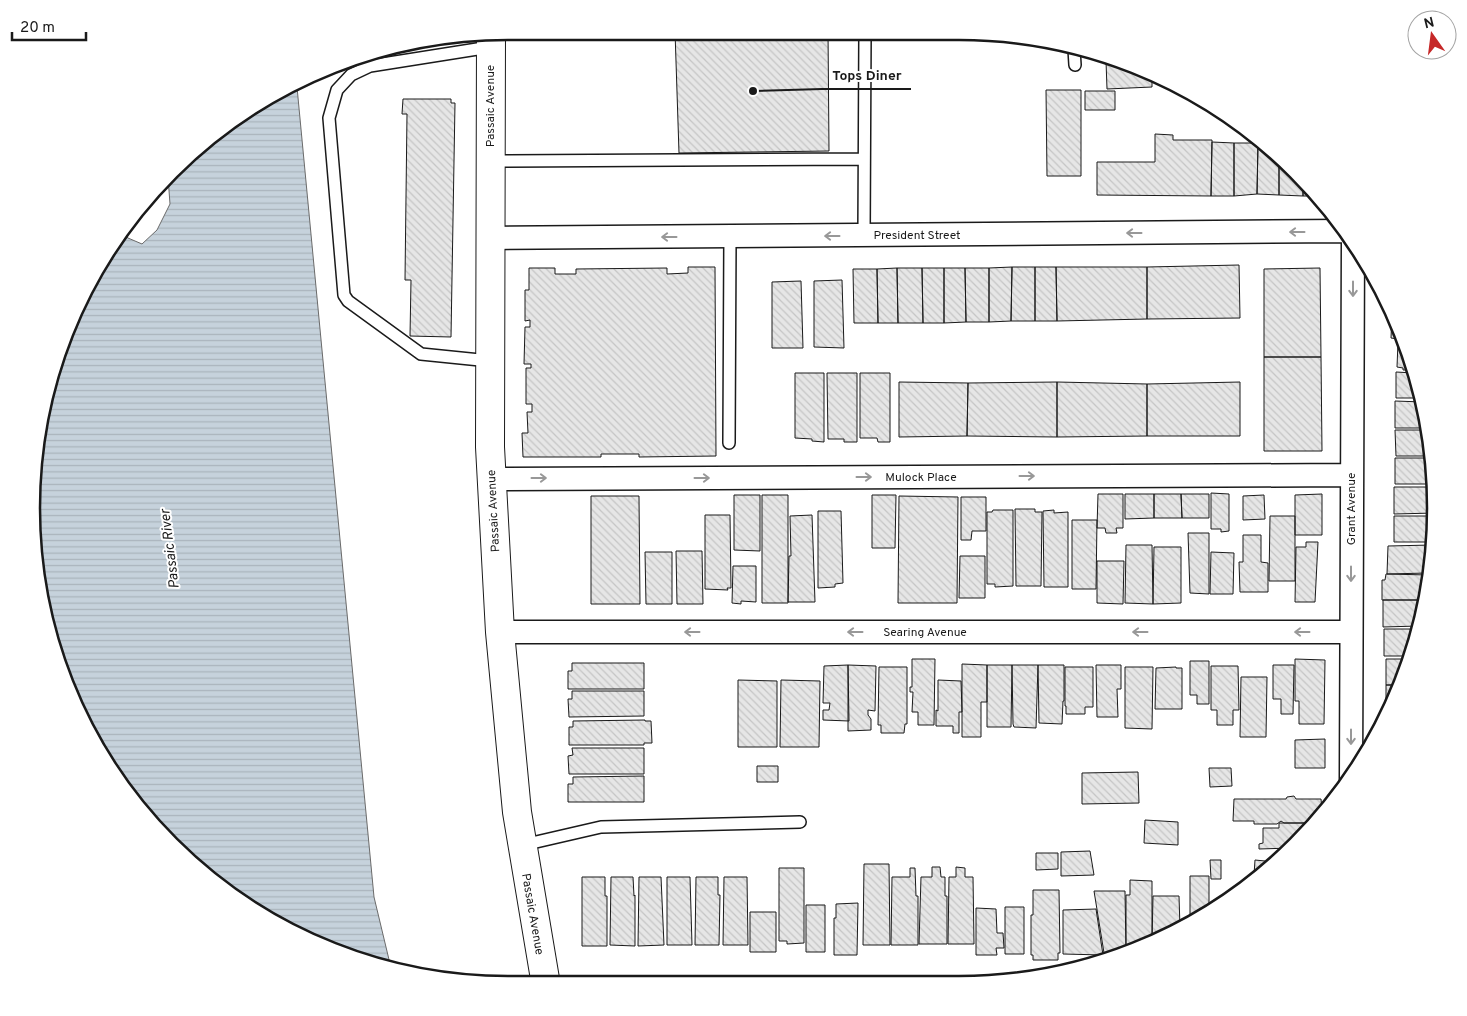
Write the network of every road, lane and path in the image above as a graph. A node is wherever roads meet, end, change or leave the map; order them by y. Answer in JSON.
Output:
{"nodes":[{"id":1,"x":490,"y":40,"type":"edge"},
{"id":2,"x":865,"y":40,"type":"edge"},
{"id":3,"x":487,"y":41,"type":"edge"},
{"id":4,"x":1074,"y":55,"type":"edge"},
{"id":5,"x":1075,"y":65,"type":"dead end"},
{"id":6,"x":864,"y":159,"type":"junction"},
{"id":7,"x":490,"y":161,"type":"junction"},
{"id":8,"x":1336,"y":231,"type":"edge"},
{"id":9,"x":864,"y":235,"type":"junction"},
{"id":10,"x":730,"y":236,"type":"junction"},
{"id":11,"x":489,"y":238,"type":"junction"},
{"id":12,"x":1353,"y":256,"type":"edge"},
{"id":13,"x":490,"y":361,"type":"junction"},
{"id":14,"x":729,"y":442,"type":"dead end"},
{"id":15,"x":1351,"y":475,"type":"junction"},
{"id":16,"x":491,"y":479,"type":"junction"},
{"id":17,"x":500,"y":632,"type":"junction"},
{"id":18,"x":1351,"y":632,"type":"junction"},
{"id":19,"x":1351,"y":763,"type":"edge"},
{"id":20,"x":800,"y":822,"type":"dead end"},
{"id":21,"x":521,"y":846,"type":"junction"},
{"id":22,"x":544,"y":976,"type":"edge"}],
"edges":[{"from":1,"to":7,"type":"main road","name":"Passaic Avenue"},
{"from":2,"to":6,"type":"lane"},
{"from":3,"to":13,"type":"lane"},
{"from":4,"to":5,"type":"lane"},
{"from":6,"to":7,"type":"lane"},
{"from":6,"to":9,"type":"lane"},
{"from":7,"to":11,"type":"main road","name":"Passaic Avenue"},
{"from":8,"to":9,"type":"street","name":"President Street","one_way":true},
{"from":9,"to":10,"type":"street","name":"President Street","one_way":true},
{"from":10,"to":11,"type":"street","name":"President Street","one_way":true},
{"from":10,"to":14,"type":"lane"},
{"from":11,"to":13,"type":"main road","name":"Passaic Avenue"},
{"from":12,"to":15,"type":"street","name":"Grant Avenue","one_way":true},
{"from":13,"to":16,"type":"main road","name":"Passaic Avenue"},
{"from":16,"to":15,"type":"street","name":"Mulock Place","one_way":true},
{"from":15,"to":18,"type":"street","name":"Grant Avenue","one_way":true},
{"from":16,"to":17,"type":"main road","name":"Passaic Avenue"},
{"from":18,"to":17,"type":"street","name":"Searing Avenue","one_way":true},
{"from":17,"to":21,"type":"main road","name":"Passaic Avenue"},
{"from":18,"to":19,"type":"street","name":"Grant Avenue","one_way":true},
{"from":20,"to":21,"type":"lane"},
{"from":21,"to":22,"type":"main road","name":"Passaic Avenue"}]}
